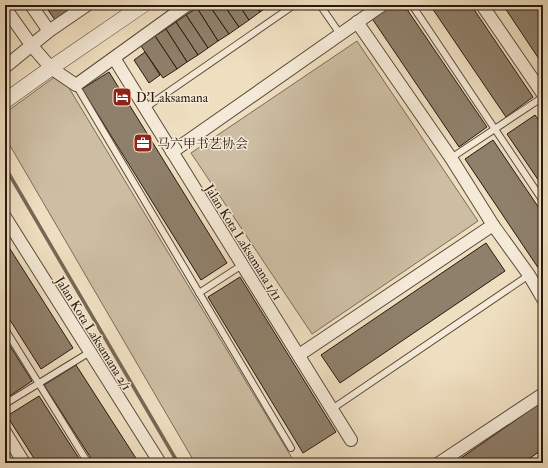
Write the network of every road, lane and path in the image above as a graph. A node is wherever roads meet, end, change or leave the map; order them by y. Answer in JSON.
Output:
{"nodes":[{"id":1,"x":31,"y":5,"type":"edge"},
{"id":2,"x":87,"y":5,"type":"edge"},
{"id":3,"x":143,"y":5,"type":"edge"},
{"id":4,"x":187,"y":5,"type":"edge"},
{"id":5,"x":294,"y":5,"type":"edge"},
{"id":6,"x":320,"y":5,"type":"edge"},
{"id":7,"x":382,"y":5,"type":"edge"},
{"id":8,"x":412,"y":5,"type":"edge"},
{"id":9,"x":482,"y":5,"type":"edge"},
{"id":10,"x":5,"y":8,"type":"edge"},
{"id":11,"x":357,"y":22,"type":"junction"},
{"id":12,"x":49,"y":31,"type":"junction"},
{"id":13,"x":340,"y":34,"type":"junction"},
{"id":14,"x":32,"y":46,"type":"junction"},
{"id":15,"x":114,"y":58,"type":"junction"},
{"id":16,"x":7,"y":61,"type":"edge"},
{"id":17,"x":51,"y":68,"type":"junction"},
{"id":18,"x":76,"y":85,"type":"junction"},
{"id":19,"x":543,"y":94,"type":"edge"},
{"id":20,"x":543,"y":97,"type":"edge"},
{"id":21,"x":5,"y":101,"type":"edge"},
{"id":22,"x":145,"y":108,"type":"junction"},
{"id":23,"x":494,"y":130,"type":"junction"},
{"id":24,"x":172,"y":152,"type":"junction"},
{"id":25,"x":451,"y":158,"type":"junction"},
{"id":26,"x":543,"y":201,"type":"edge"},
{"id":27,"x":5,"y":217,"type":"edge"},
{"id":28,"x":493,"y":225,"type":"junction"},
{"id":29,"x":242,"y":265,"type":"junction"},
{"id":30,"x":529,"y":275,"type":"junction"},
{"id":31,"x":199,"y":293,"type":"junction"},
{"id":32,"x":543,"y":299,"type":"edge"},
{"id":33,"x":5,"y":329,"type":"edge"},
{"id":34,"x":90,"y":352,"type":"junction"},
{"id":35,"x":299,"y":355,"type":"junction"},
{"id":36,"x":39,"y":384,"type":"junction"},
{"id":37,"x":543,"y":394,"type":"edge"},
{"id":38,"x":5,"y":404,"type":"edge"},
{"id":39,"x":332,"y":409,"type":"junction"},
{"id":40,"x":5,"y":432,"type":"edge"},
{"id":41,"x":351,"y":440,"type":"dead end"},
{"id":42,"x":291,"y":448,"type":"dead end"},
{"id":43,"x":543,"y":461,"type":"edge"},
{"id":44,"x":24,"y":463,"type":"edge"},
{"id":45,"x":88,"y":463,"type":"edge"},
{"id":46,"x":160,"y":463,"type":"edge"},
{"id":47,"x":439,"y":463,"type":"edge"},
{"id":48,"x":540,"y":463,"type":"edge"}],
"edges":[{"from":1,"to":12,"type":"street"},
{"from":2,"to":12,"type":"street"},
{"from":3,"to":17,"type":"street"},
{"from":4,"to":15,"type":"street"},
{"from":5,"to":22,"type":"lane"},
{"from":6,"to":13,"type":"lane"},
{"from":7,"to":11,"type":"street"},
{"from":8,"to":23,"type":"lane"},
{"from":9,"to":19,"type":"street"},
{"from":10,"to":14,"type":"street"},
{"from":11,"to":13,"type":"street"},
{"from":11,"to":25,"type":"street"},
{"from":12,"to":14,"type":"street"},
{"from":13,"to":24,"type":"street"},
{"from":14,"to":16,"type":"street"},
{"from":14,"to":17,"type":"street"},
{"from":15,"to":18,"type":"street"},
{"from":15,"to":22,"type":"street","name":"Jalan Kota Laksamana 1/11"},
{"from":17,"to":18,"type":"street"},
{"from":17,"to":21,"type":"street"},
{"from":18,"to":31,"type":"lane"},
{"from":20,"to":23,"type":"lane"},
{"from":22,"to":24,"type":"street","name":"Jalan Kota Laksamana 1/11"},
{"from":23,"to":25,"type":"lane"},
{"from":23,"to":26,"type":"lane"},
{"from":24,"to":29,"type":"street","name":"Jalan Kota Laksamana 1/11"},
{"from":25,"to":28,"type":"street"},
{"from":27,"to":34,"type":"street","name":"Jalan Kota Laksamana 2/1"},
{"from":28,"to":30,"type":"street"},
{"from":28,"to":35,"type":"street"},
{"from":29,"to":31,"type":"lane"},
{"from":29,"to":35,"type":"street","name":"Jalan Kota Laksamana 1/11"},
{"from":30,"to":32,"type":"street"},
{"from":30,"to":39,"type":"lane"},
{"from":31,"to":42,"type":"lane"},
{"from":33,"to":36,"type":"lane"},
{"from":34,"to":36,"type":"lane"},
{"from":34,"to":46,"type":"street","name":"Jalan Kota Laksamana 2/1"},
{"from":35,"to":39,"type":"street","name":"Jalan Kota Laksamana 1/11"},
{"from":36,"to":38,"type":"lane"},
{"from":36,"to":45,"type":"lane"},
{"from":37,"to":47,"type":"street"},
{"from":39,"to":41,"type":"street","name":"Jalan Kota Laksamana 1/11"},
{"from":40,"to":44,"type":"street"},
{"from":43,"to":48,"type":"lane"}]}
